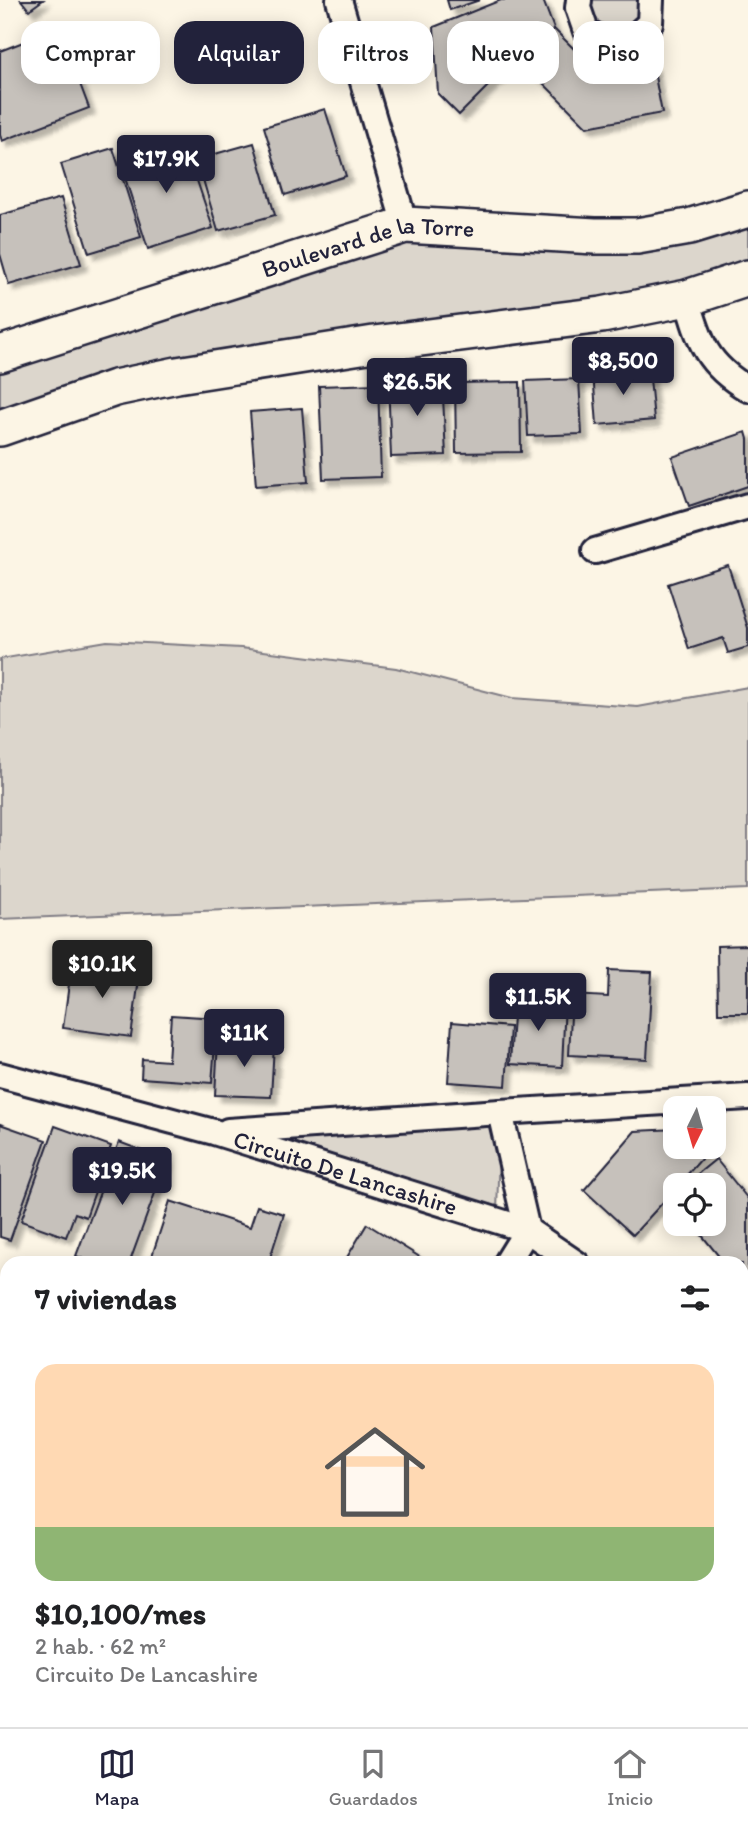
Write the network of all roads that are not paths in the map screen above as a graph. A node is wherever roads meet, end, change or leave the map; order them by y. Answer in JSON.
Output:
{"nodes":[{"id":1,"x":339,"y":0,"type":"edge"},
{"id":2,"x":579,"y":0,"type":"edge"},
{"id":3,"x":650,"y":0,"type":"edge"},
{"id":4,"x":748,"y":209,"type":"edge"},
{"id":5,"x":405,"y":225,"type":"junction"},
{"id":6,"x":748,"y":278,"type":"edge"},
{"id":7,"x":687,"y":298,"type":"junction"},
{"id":8,"x":2,"y":348,"type":"edge"},
{"id":9,"x":748,"y":389,"type":"edge"},
{"id":10,"x":0,"y":428,"type":"edge"},
{"id":11,"x":748,"y":506,"type":"edge"},
{"id":12,"x":595,"y":551,"type":"dead end"},
{"id":13,"x":0,"y":1075,"type":"edge"},
{"id":14,"x":748,"y":1097,"type":"edge"},
{"id":15,"x":500,"y":1112,"type":"junction"},
{"id":16,"x":214,"y":1132,"type":"junction"},
{"id":17,"x":527,"y":1230,"type":"junction"},
{"id":18,"x":511,"y":1256,"type":"edge"},
{"id":19,"x":565,"y":1256,"type":"edge"}],
"edges":[{"from":1,"to":5,"type":"street"},
{"from":2,"to":3,"type":"street"},
{"from":4,"to":5,"type":"street","name":"Boulevard de la Torre"},
{"from":5,"to":8,"type":"street","name":"Boulevard de la Torre"},
{"from":6,"to":7,"type":"street"},
{"from":7,"to":9,"type":"street"},
{"from":7,"to":10,"type":"street"},
{"from":11,"to":12,"type":"street"},
{"from":13,"to":16,"type":"street","name":"Circuito De Lancashire"},
{"from":14,"to":15,"type":"street"},
{"from":15,"to":16,"type":"street"},
{"from":15,"to":17,"type":"street"},
{"from":16,"to":17,"type":"street","name":"Circuito De Lancashire"},
{"from":17,"to":18,"type":"street"},
{"from":17,"to":19,"type":"street","name":"Circuito De Lancashire"}]}
